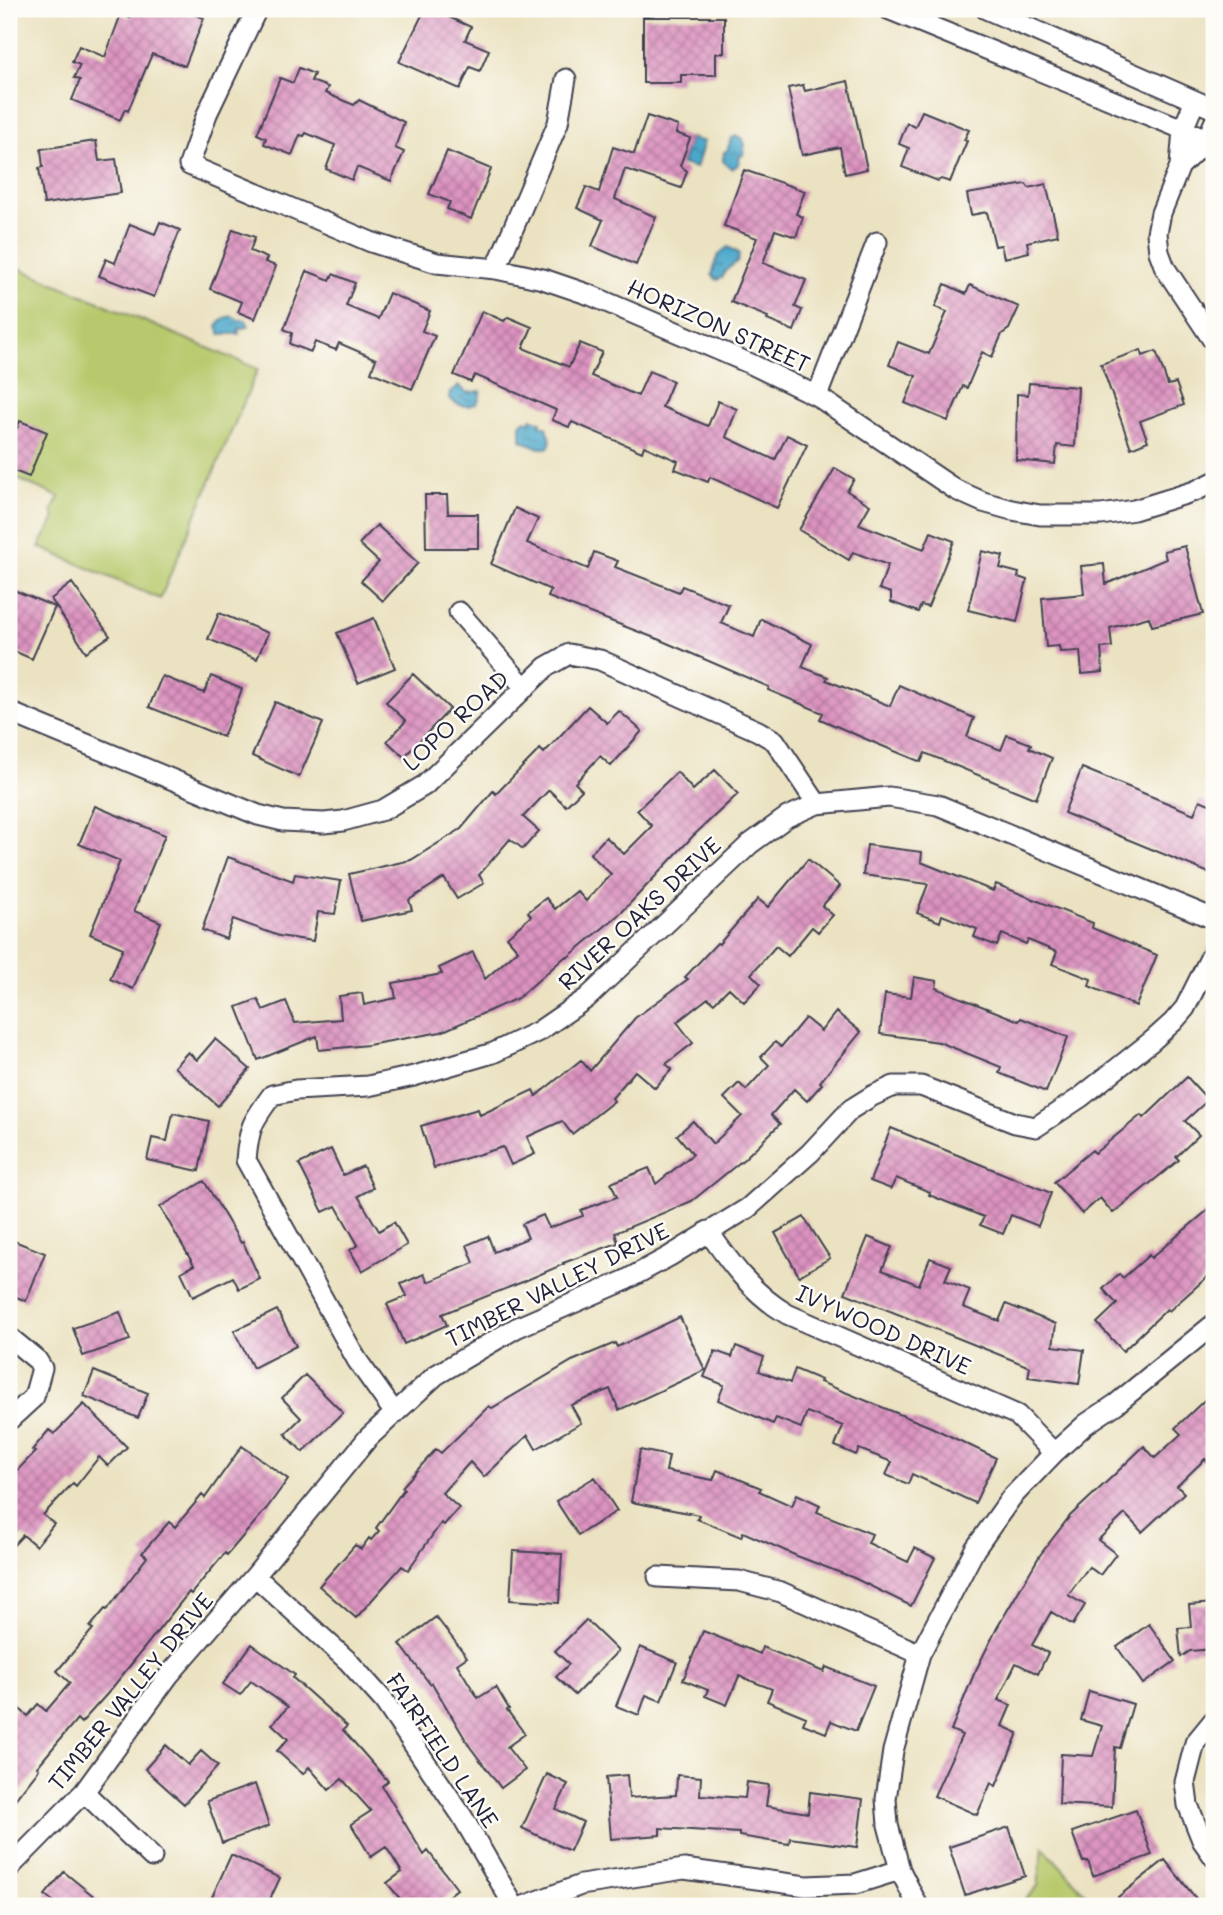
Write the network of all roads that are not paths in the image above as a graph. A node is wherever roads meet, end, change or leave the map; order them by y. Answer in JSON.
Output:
{"nodes":[{"id":1,"x":257,"y":9,"type":"edge"},
{"id":2,"x":888,"y":9,"type":"edge"},
{"id":3,"x":986,"y":9,"type":"edge"},
{"id":4,"x":566,"y":79,"type":"dead end"},
{"id":5,"x":1195,"y":101,"type":"junction"},
{"id":6,"x":1214,"y":109,"type":"edge"},
{"id":7,"x":1183,"y":129,"type":"junction"},
{"id":8,"x":1211,"y":131,"type":"edge"},
{"id":9,"x":1180,"y":166,"type":"junction"},
{"id":10,"x":877,"y":242,"type":"dead end"},
{"id":11,"x":496,"y":269,"type":"junction"},
{"id":12,"x":1214,"y":342,"type":"edge"},
{"id":13,"x":817,"y":396,"type":"junction"},
{"id":14,"x":1214,"y":482,"type":"edge"},
{"id":15,"x":459,"y":612,"type":"dead end"},
{"id":16,"x":525,"y":688,"type":"junction"},
{"id":17,"x":9,"y":712,"type":"edge"},
{"id":18,"x":817,"y":804,"type":"junction"},
{"id":19,"x":1214,"y":919,"type":"edge"},
{"id":20,"x":1214,"y":950,"type":"edge"},
{"id":21,"x":708,"y":1231,"type":"junction"},
{"id":22,"x":1214,"y":1324,"type":"edge"},
{"id":23,"x":9,"y":1337,"type":"edge"},
{"id":24,"x":394,"y":1412,"type":"junction"},
{"id":25,"x":9,"y":1420,"type":"edge"},
{"id":26,"x":1054,"y":1453,"type":"junction"},
{"id":27,"x":255,"y":1576,"type":"junction"},
{"id":28,"x":658,"y":1577,"type":"dead end"},
{"id":29,"x":920,"y":1654,"type":"junction"},
{"id":30,"x":1213,"y":1721,"type":"edge"},
{"id":31,"x":84,"y":1792,"type":"junction"},
{"id":32,"x":152,"y":1857,"type":"dead end"},
{"id":33,"x":1214,"y":1857,"type":"edge"},
{"id":34,"x":9,"y":1868,"type":"edge"},
{"id":35,"x":900,"y":1870,"type":"junction"},
{"id":36,"x":514,"y":1906,"type":"edge"},
{"id":37,"x":524,"y":1906,"type":"edge"},
{"id":38,"x":918,"y":1906,"type":"edge"}],
"edges":[{"from":1,"to":11,"type":"street","name":"HORIZON STREET"},
{"from":2,"to":7,"type":"street"},
{"from":3,"to":5,"type":"street"},
{"from":4,"to":11,"type":"street"},
{"from":5,"to":6,"type":"street"},
{"from":5,"to":7,"type":"street"},
{"from":7,"to":8,"type":"street"},
{"from":7,"to":9,"type":"street"},
{"from":8,"to":9,"type":"street"},
{"from":9,"to":12,"type":"street"},
{"from":10,"to":13,"type":"street"},
{"from":11,"to":13,"type":"street","name":"HORIZON STREET"},
{"from":13,"to":14,"type":"street","name":"HORIZON STREET"},
{"from":15,"to":16,"type":"street"},
{"from":16,"to":17,"type":"street","name":"LOPO ROAD"},
{"from":16,"to":18,"type":"street","name":"LOPO ROAD"},
{"from":18,"to":19,"type":"street","name":"RIVER OAKS DRIVE"},
{"from":18,"to":24,"type":"street","name":"RIVER OAKS DRIVE"},
{"from":20,"to":21,"type":"street","name":"TIMBER VALLEY DRIVE"},
{"from":21,"to":24,"type":"street","name":"TIMBER VALLEY DRIVE"},
{"from":21,"to":26,"type":"street","name":"IVYWOOD DRIVE"},
{"from":22,"to":26,"type":"street"},
{"from":23,"to":25,"type":"street"},
{"from":24,"to":27,"type":"street","name":"TIMBER VALLEY DRIVE"},
{"from":26,"to":29,"type":"street"},
{"from":27,"to":31,"type":"street","name":"TIMBER VALLEY DRIVE"},
{"from":27,"to":36,"type":"street","name":"FAIRFIELD LANE"},
{"from":28,"to":29,"type":"street"},
{"from":29,"to":35,"type":"street"},
{"from":30,"to":33,"type":"street"},
{"from":31,"to":32,"type":"street"},
{"from":31,"to":34,"type":"street","name":"TIMBER VALLEY DRIVE"},
{"from":35,"to":37,"type":"street"},
{"from":35,"to":38,"type":"street"}]}
